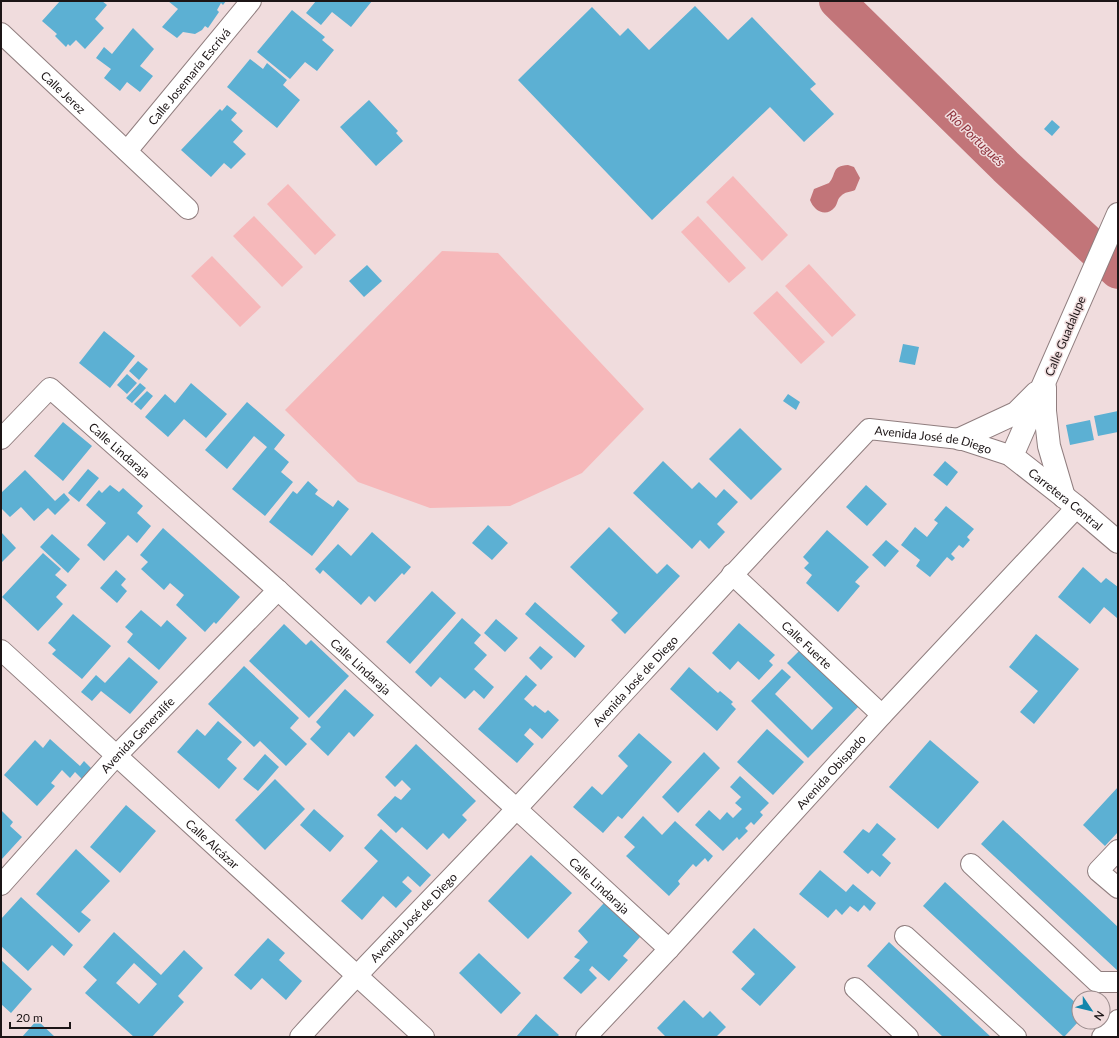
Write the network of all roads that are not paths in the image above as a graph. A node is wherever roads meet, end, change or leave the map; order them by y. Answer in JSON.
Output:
{"nodes":[{"id":1,"x":251,"y":1,"type":"edge"},
{"id":2,"x":1,"y":33,"type":"edge"},
{"id":3,"x":127,"y":151,"type":"junction"},
{"id":4,"x":188,"y":209,"type":"dead end"},
{"id":5,"x":1118,"y":214,"type":"edge"},
{"id":6,"x":1045,"y":383,"type":"junction"},
{"id":7,"x":1,"y":439,"type":"edge"},
{"id":8,"x":960,"y":439,"type":"junction"},
{"id":9,"x":1012,"y":456,"type":"junction"},
{"id":10,"x":1070,"y":502,"type":"junction"},
{"id":11,"x":1118,"y":542,"type":"edge"},
{"id":12,"x":732,"y":574,"type":"junction"},
{"id":13,"x":278,"y":590,"type":"junction"},
{"id":14,"x":1,"y":650,"type":"edge"},
{"id":15,"x":882,"y":715,"type":"junction"},
{"id":16,"x":116,"y":756,"type":"junction"},
{"id":17,"x":517,"y":808,"type":"junction"},
{"id":18,"x":1118,"y":850,"type":"edge"},
{"id":19,"x":971,"y":864,"type":"dead end"},
{"id":20,"x":1,"y":885,"type":"edge"},
{"id":21,"x":1118,"y":888,"type":"edge"},
{"id":22,"x":905,"y":936,"type":"dead end"},
{"id":23,"x":669,"y":949,"type":"junction"},
{"id":24,"x":357,"y":974,"type":"junction"},
{"id":25,"x":1118,"y":982,"type":"edge"},
{"id":26,"x":855,"y":988,"type":"dead end"},
{"id":27,"x":1118,"y":1020,"type":"edge"},
{"id":28,"x":300,"y":1037,"type":"edge"},
{"id":29,"x":424,"y":1037,"type":"edge"},
{"id":30,"x":586,"y":1037,"type":"edge"},
{"id":31,"x":908,"y":1037,"type":"edge"},
{"id":32,"x":1016,"y":1037,"type":"edge"},
{"id":33,"x":1102,"y":1037,"type":"edge"}],
"edges":[{"from":1,"to":3,"type":"street","name":"Calle Josemaría Escrivá"},
{"from":2,"to":3,"type":"street","name":"Calle Jerez"},
{"from":3,"to":4,"type":"street","name":"Calle Jerez"},
{"from":5,"to":6,"type":"street","name":"Calle Guadalupe"},
{"from":6,"to":8,"type":"street"},
{"from":6,"to":9,"type":"street","name":"Calle Guadalupe"},
{"from":6,"to":10,"type":"street"},
{"from":7,"to":13,"type":"street","name":"Calle Lindaraja"},
{"from":8,"to":9,"type":"street","name":"Avenida José de Diego"},
{"from":8,"to":12,"type":"street","name":"Avenida José de Diego"},
{"from":9,"to":10,"type":"street","name":"Carretera Central"},
{"from":10,"to":11,"type":"street","name":"Carretera Central"},
{"from":10,"to":15,"type":"street","name":"Avenida Obispado"},
{"from":12,"to":15,"type":"street","name":"Calle Fuerte"},
{"from":12,"to":17,"type":"street","name":"Avenida José de Diego"},
{"from":13,"to":16,"type":"street","name":"Avenida Generalife"},
{"from":13,"to":17,"type":"street","name":"Calle Lindaraja"},
{"from":14,"to":16,"type":"street","name":"Calle Alcázar"},
{"from":15,"to":23,"type":"street","name":"Avenida Obispado"},
{"from":16,"to":20,"type":"street","name":"Avenida Generalife"},
{"from":16,"to":24,"type":"street","name":"Calle Alcázar"},
{"from":17,"to":23,"type":"street","name":"Calle Lindaraja"},
{"from":17,"to":24,"type":"street","name":"Avenida José de Diego"},
{"from":18,"to":21,"type":"street"},
{"from":19,"to":25,"type":"street"},
{"from":22,"to":32,"type":"street"},
{"from":23,"to":30,"type":"street","name":"Avenida Obispado"},
{"from":24,"to":28,"type":"street","name":"Avenida José de Diego"},
{"from":24,"to":29,"type":"street","name":"Calle Alcázar"},
{"from":26,"to":31,"type":"street"},
{"from":27,"to":33,"type":"street"}]}
